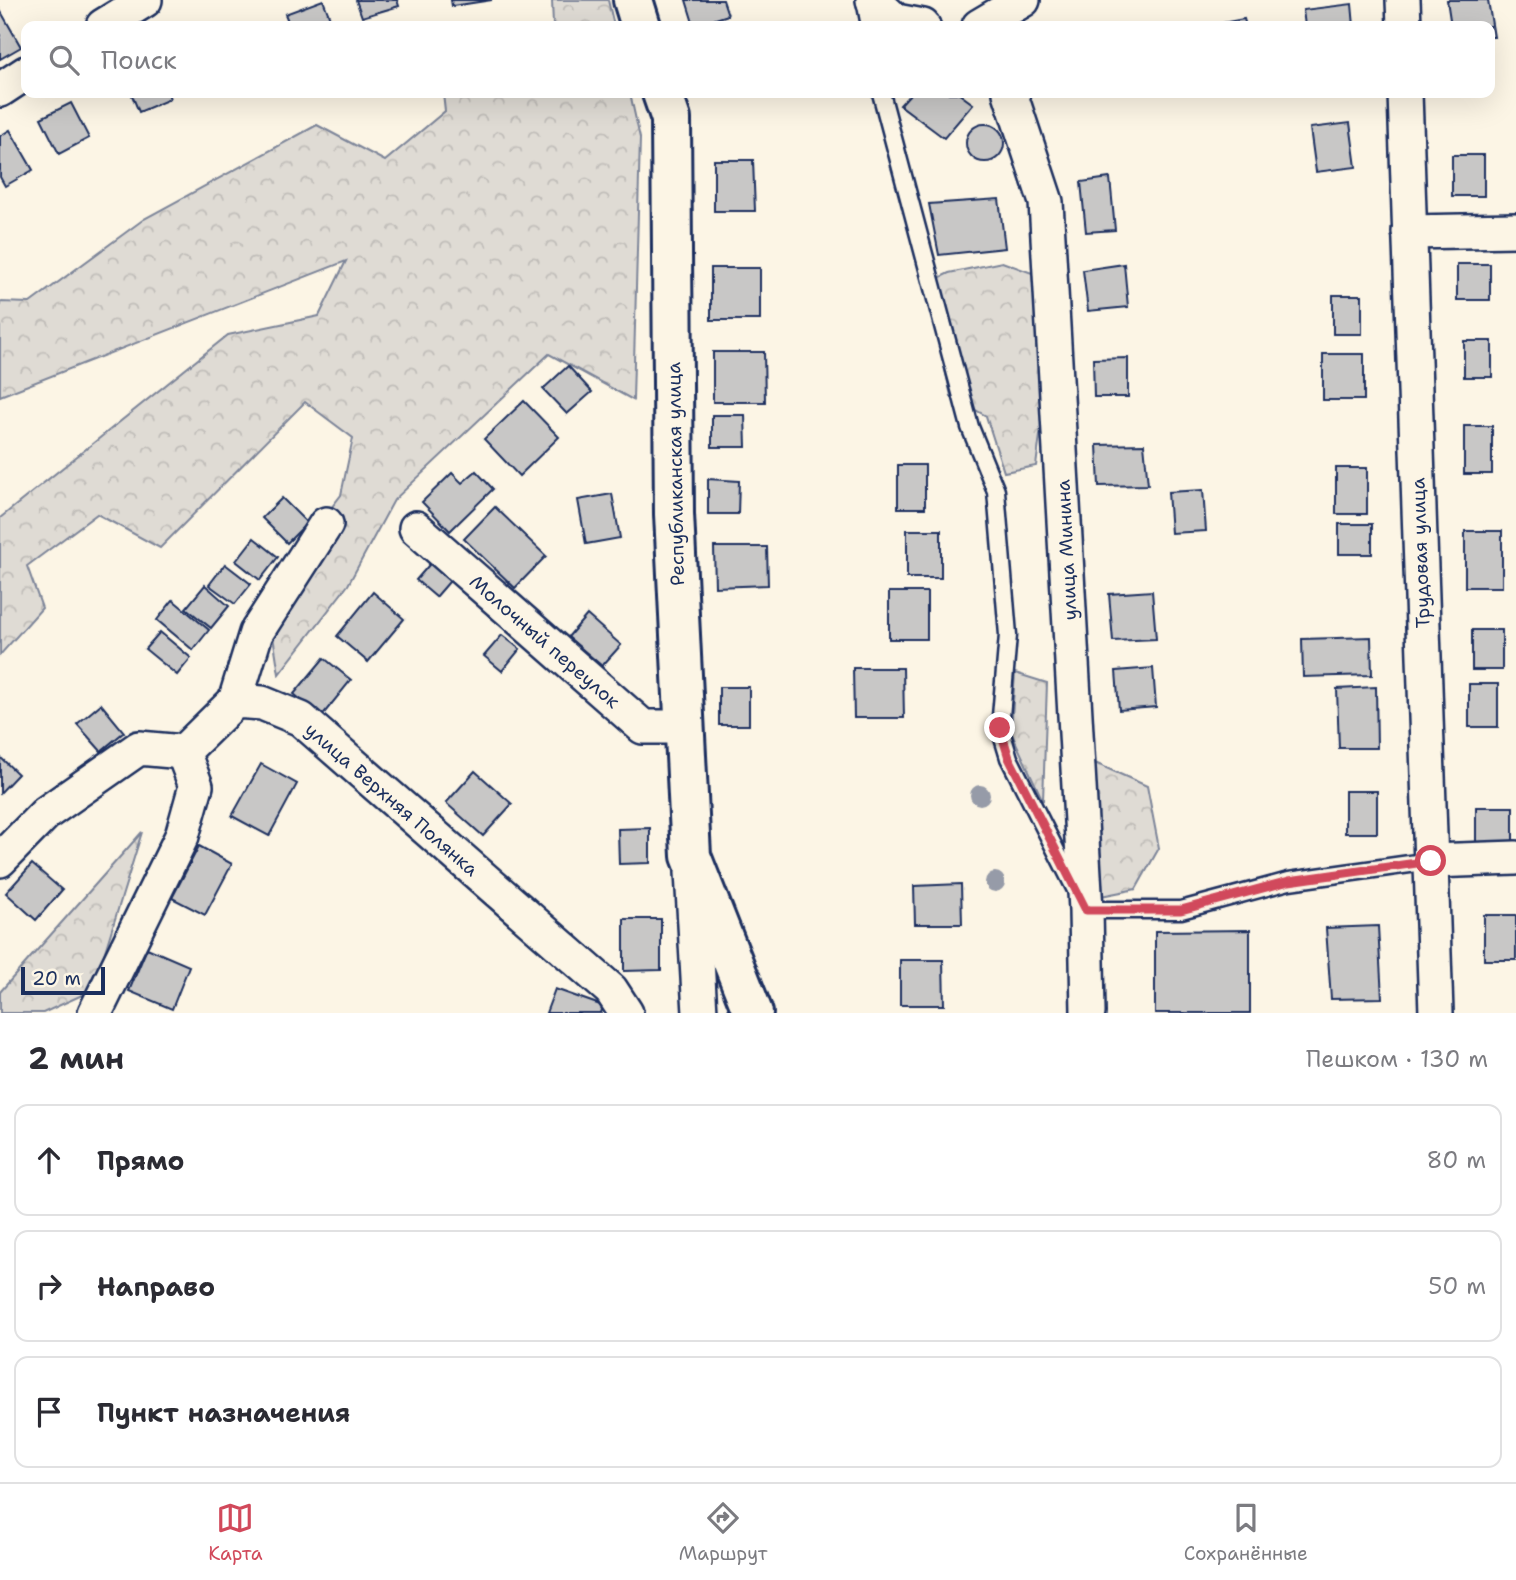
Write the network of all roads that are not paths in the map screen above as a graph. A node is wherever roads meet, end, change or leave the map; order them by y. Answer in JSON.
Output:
{"nodes":[{"id":1,"x":145,"y":0,"type":"edge"},
{"id":2,"x":633,"y":0,"type":"edge"},
{"id":3,"x":866,"y":0,"type":"edge"},
{"id":4,"x":873,"y":0,"type":"edge"},
{"id":5,"x":1023,"y":0,"type":"edge"},
{"id":6,"x":1403,"y":0,"type":"edge"},
{"id":7,"x":111,"y":21,"type":"edge"},
{"id":8,"x":639,"y":21,"type":"edge"},
{"id":9,"x":869,"y":21,"type":"edge"},
{"id":10,"x":896,"y":21,"type":"edge"},
{"id":11,"x":987,"y":21,"type":"edge"},
{"id":12,"x":1404,"y":21,"type":"edge"},
{"id":13,"x":21,"y":76,"type":"edge"},
{"id":14,"x":0,"y":89,"type":"edge"},
{"id":15,"x":664,"y":98,"type":"edge"},
{"id":16,"x":882,"y":98,"type":"edge"},
{"id":17,"x":1012,"y":98,"type":"edge"},
{"id":18,"x":1405,"y":98,"type":"edge"},
{"id":19,"x":1516,"y":230,"type":"edge"},
{"id":20,"x":1409,"y":232,"type":"junction"},
{"id":21,"x":326,"y":524,"type":"dead end"},
{"id":22,"x":416,"y":528,"type":"dead end"},
{"id":23,"x":235,"y":702,"type":"junction"},
{"id":24,"x":683,"y":727,"type":"junction"},
{"id":25,"x":183,"y":752,"type":"junction"},
{"id":26,"x":691,"y":856,"type":"junction"},
{"id":27,"x":1516,"y":858,"type":"edge"},
{"id":28,"x":0,"y":860,"type":"edge"},
{"id":29,"x":1431,"y":861,"type":"junction"},
{"id":30,"x":1086,"y":910,"type":"junction"},
{"id":31,"x":90,"y":1010,"type":"edge"},
{"id":32,"x":626,"y":1013,"type":"edge"},
{"id":33,"x":700,"y":1013,"type":"edge"},
{"id":34,"x":753,"y":1013,"type":"edge"},
{"id":35,"x":1088,"y":1013,"type":"edge"},
{"id":36,"x":1436,"y":1013,"type":"edge"}],
"edges":[{"from":1,"to":7,"type":"street"},
{"from":2,"to":8,"type":"street"},
{"from":3,"to":9,"type":"lane"},
{"from":4,"to":10,"type":"street"},
{"from":5,"to":11,"type":"street"},
{"from":6,"to":12,"type":"street"},
{"from":13,"to":14,"type":"street"},
{"from":15,"to":24,"type":"street","name":"Республиканская улица"},
{"from":16,"to":30,"type":"lane"},
{"from":17,"to":30,"type":"street","name":"улица Минина"},
{"from":18,"to":20,"type":"street","name":"Трудовая улица"},
{"from":19,"to":20,"type":"street"},
{"from":20,"to":29,"type":"street","name":"Трудовая улица"},
{"from":21,"to":23,"type":"street"},
{"from":22,"to":24,"type":"street","name":"Молочный переулок"},
{"from":23,"to":25,"type":"street"},
{"from":23,"to":32,"type":"street","name":"улица Верхняя Полянка"},
{"from":24,"to":26,"type":"street","name":"Республиканская улица"},
{"from":25,"to":28,"type":"street"},
{"from":25,"to":31,"type":"street"},
{"from":26,"to":33,"type":"street"},
{"from":26,"to":34,"type":"street","name":"Республиканская улица"},
{"from":27,"to":29,"type":"street"},
{"from":29,"to":30,"type":"lane"},
{"from":29,"to":36,"type":"street","name":"Трудовая улица"},
{"from":30,"to":35,"type":"street","name":"улица Минина"}]}
